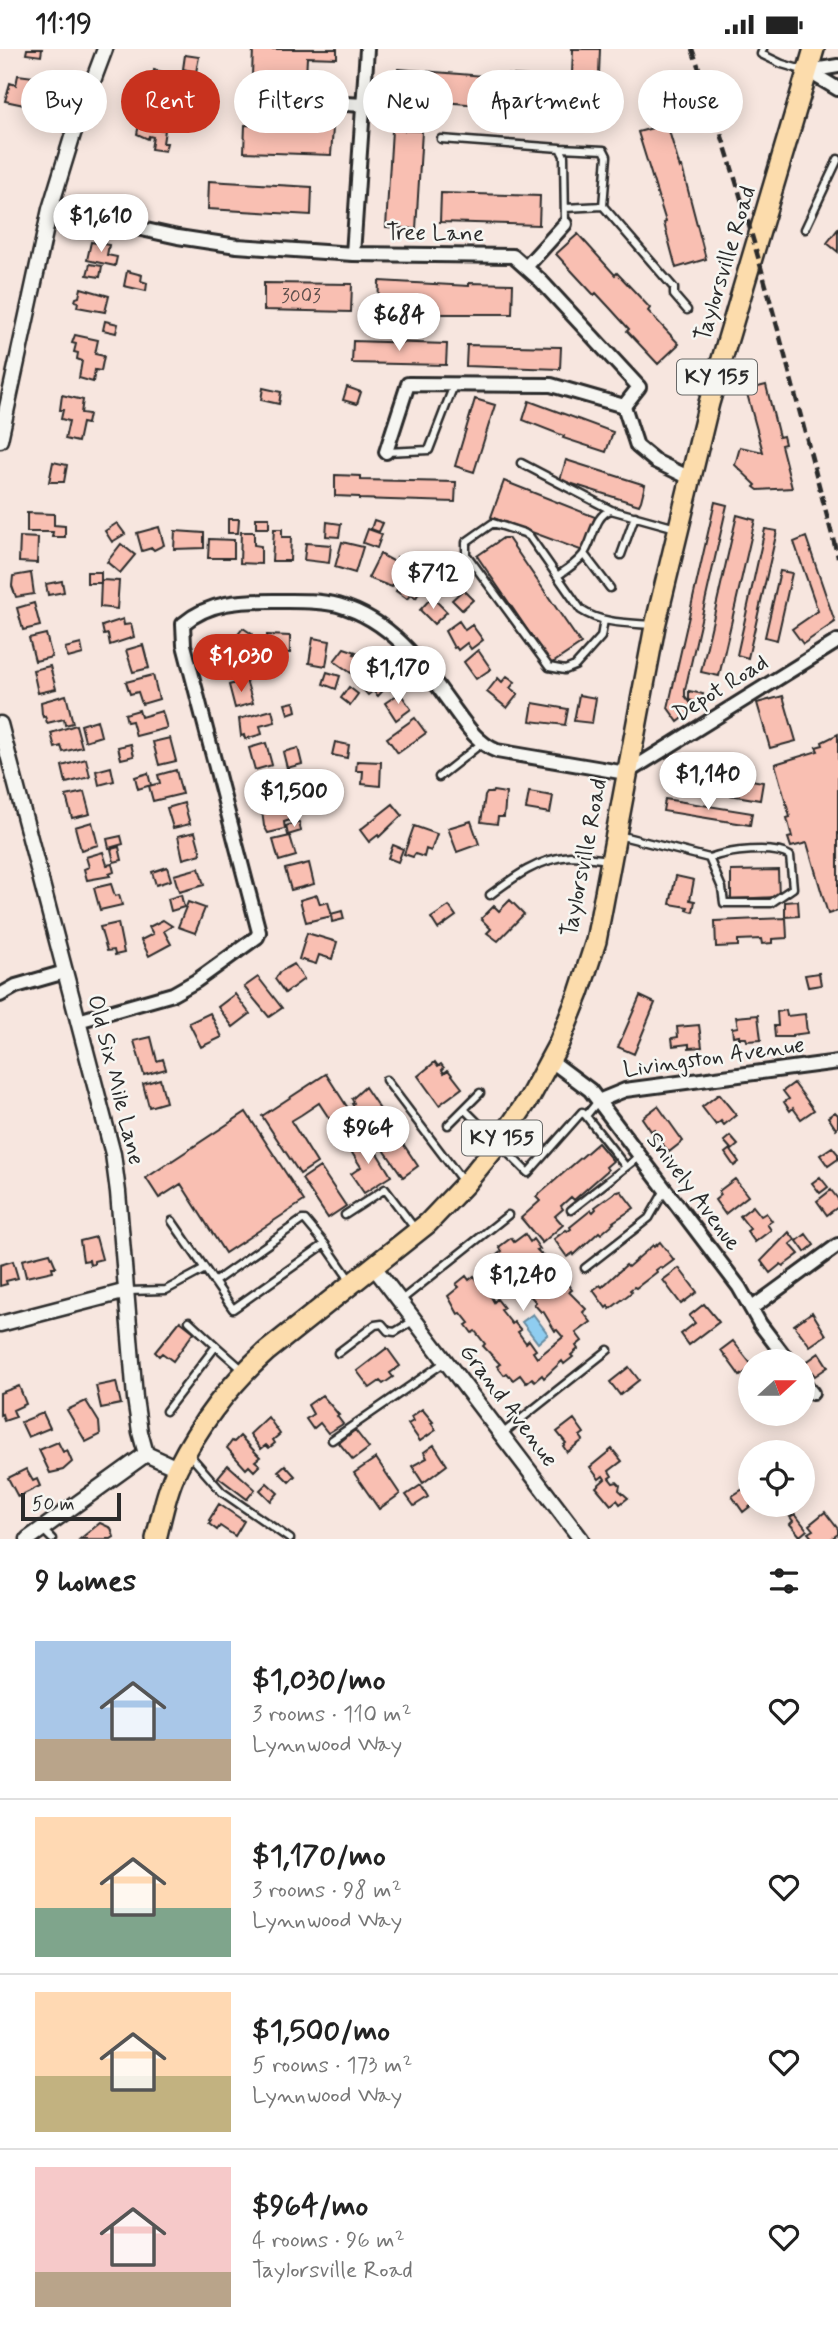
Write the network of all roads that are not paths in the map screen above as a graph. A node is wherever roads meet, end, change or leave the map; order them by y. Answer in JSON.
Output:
{"nodes":[{"id":1,"x":104,"y":49,"type":"edge"},
{"id":2,"x":367,"y":49,"type":"edge"},
{"id":3,"x":814,"y":49,"type":"edge"},
{"id":4,"x":761,"y":51,"type":"edge"},
{"id":5,"x":838,"y":66,"type":"edge"},
{"id":6,"x":366,"y":70,"type":"edge"},
{"id":7,"x":808,"y":71,"type":"junction"},
{"id":8,"x":838,"y":89,"type":"edge"},
{"id":9,"x":363,"y":119,"type":"edge"},
{"id":10,"x":441,"y":139,"type":"dead end"},
{"id":11,"x":560,"y":148,"type":"junction"},
{"id":12,"x":838,"y":159,"type":"edge"},
{"id":13,"x":603,"y":206,"type":"junction"},
{"id":14,"x":565,"y":208,"type":"junction"},
{"id":15,"x":50,"y":209,"type":"junction"},
{"id":16,"x":565,"y":224,"type":"joint"},
{"id":17,"x":805,"y":229,"type":"dead end"},
{"id":18,"x":353,"y":254,"type":"junction"},
{"id":19,"x":526,"y":267,"type":"junction"},
{"id":20,"x":687,"y":310,"type":"dead end"},
{"id":21,"x":454,"y":385,"type":"junction"},
{"id":22,"x":624,"y":406,"type":"junction"},
{"id":23,"x":0,"y":440,"type":"edge"},
{"id":24,"x":386,"y":452,"type":"joint"},
{"id":25,"x":522,"y":463,"type":"dead end"},
{"id":26,"x":690,"y":478,"type":"junction"},
{"id":27,"x":611,"y":510,"type":"junction"},
{"id":28,"x":635,"y":516,"type":"junction"},
{"id":29,"x":678,"y":529,"type":"junction"},
{"id":30,"x":584,"y":554,"type":"junction"},
{"id":31,"x":621,"y":555,"type":"dead end"},
{"id":32,"x":557,"y":576,"type":"junction"},
{"id":33,"x":610,"y":588,"type":"dead end"},
{"id":34,"x":604,"y":620,"type":"junction"},
{"id":35,"x":655,"y":626,"type":"junction"},
{"id":36,"x":838,"y":641,"type":"edge"},
{"id":37,"x":0,"y":724,"type":"edge"},
{"id":38,"x":482,"y":743,"type":"junction"},
{"id":39,"x":626,"y":773,"type":"junction"},
{"id":40,"x":439,"y":777,"type":"dead end"},
{"id":41,"x":616,"y":835,"type":"junction"},
{"id":42,"x":709,"y":858,"type":"junction"},
{"id":43,"x":611,"y":860,"type":"junction"},
{"id":44,"x":490,"y":895,"type":"dead end"},
{"id":45,"x":65,"y":972,"type":"junction"},
{"id":46,"x":0,"y":995,"type":"edge"},
{"id":47,"x":78,"y":1021,"type":"junction"},
{"id":48,"x":550,"y":1060,"type":"junction"},
{"id":49,"x":838,"y":1062,"type":"edge"},
{"id":50,"x":386,"y":1080,"type":"dead end"},
{"id":51,"x":480,"y":1093,"type":"dead end"},
{"id":52,"x":598,"y":1101,"type":"junction"},
{"id":53,"x":464,"y":1109,"type":"junction"},
{"id":54,"x":586,"y":1117,"type":"junction"},
{"id":55,"x":448,"y":1125,"type":"dead end"},
{"id":56,"x":498,"y":1144,"type":"junction"},
{"id":57,"x":640,"y":1156,"type":"junction"},
{"id":58,"x":626,"y":1167,"type":"junction"},
{"id":59,"x":465,"y":1184,"type":"junction"},
{"id":60,"x":665,"y":1190,"type":"junction"},
{"id":61,"x":571,"y":1210,"type":"dead end"},
{"id":62,"x":345,"y":1215,"type":"dead end"},
{"id":63,"x":508,"y":1215,"type":"dead end"},
{"id":64,"x":172,"y":1221,"type":"dead end"},
{"id":65,"x":417,"y":1231,"type":"junction"},
{"id":66,"x":325,"y":1244,"type":"junction"},
{"id":67,"x":838,"y":1245,"type":"edge"},
{"id":68,"x":373,"y":1267,"type":"junction"},
{"id":69,"x":585,"y":1268,"type":"dead end"},
{"id":70,"x":205,"y":1269,"type":"junction"},
{"id":71,"x":214,"y":1282,"type":"junction"},
{"id":72,"x":353,"y":1283,"type":"junction"},
{"id":73,"x":127,"y":1291,"type":"junction"},
{"id":74,"x":400,"y":1301,"type":"junction"},
{"id":75,"x":752,"y":1308,"type":"junction"},
{"id":76,"x":415,"y":1320,"type":"junction"},
{"id":77,"x":189,"y":1321,"type":"dead end"},
{"id":78,"x":0,"y":1324,"type":"edge"},
{"id":79,"x":216,"y":1346,"type":"junction"},
{"id":80,"x":779,"y":1349,"type":"edge"},
{"id":81,"x":608,"y":1350,"type":"dead end"},
{"id":82,"x":338,"y":1353,"type":"dead end"},
{"id":83,"x":446,"y":1361,"type":"junction"},
{"id":84,"x":244,"y":1371,"type":"junction"},
{"id":85,"x":166,"y":1411,"type":"dead end"},
{"id":86,"x":502,"y":1434,"type":"junction"},
{"id":87,"x":332,"y":1440,"type":"dead end"},
{"id":88,"x":146,"y":1454,"type":"junction"},
{"id":89,"x":182,"y":1460,"type":"junction"},
{"id":90,"x":47,"y":1534,"type":"edge"},
{"id":91,"x":28,"y":1539,"type":"edge"},
{"id":92,"x":156,"y":1539,"type":"edge"},
{"id":93,"x":290,"y":1539,"type":"edge"},
{"id":94,"x":581,"y":1539,"type":"edge"}],
"edges":[{"from":1,"to":15,"type":"street"},
{"from":2,"to":6,"type":"street"},
{"from":3,"to":7,"type":"main road","name":"Taylorsville Road","number":"KY 155"},
{"from":4,"to":7,"type":"lane"},
{"from":5,"to":7,"type":"street"},
{"from":7,"to":8,"type":"street"},
{"from":7,"to":26,"type":"main road","name":"Taylorsville Road","number":"KY 155"},
{"from":9,"to":18,"type":"street"},
{"from":10,"to":11,"type":"lane"},
{"from":11,"to":13,"type":"lane"},
{"from":11,"to":14,"type":"lane"},
{"from":12,"to":17,"type":"lane"},
{"from":13,"to":14,"type":"lane"},
{"from":13,"to":20,"type":"lane"},
{"from":14,"to":16,"type":"lane"},
{"from":15,"to":18,"type":"street","name":"Tree Lane"},
{"from":15,"to":23,"type":"street"},
{"from":16,"to":19,"type":"street"},
{"from":18,"to":19,"type":"street","name":"Tree Lane"},
{"from":19,"to":22,"type":"street","name":"Tree Lane"},
{"from":21,"to":22,"type":"street"},
{"from":21,"to":24,"type":"lane"},
{"from":21,"to":24,"type":"street"},
{"from":22,"to":26,"type":"street"},
{"from":25,"to":27,"type":"lane"},
{"from":26,"to":29,"type":"main road","name":"Taylorsville Road","number":"KY 155"},
{"from":27,"to":28,"type":"lane"},
{"from":27,"to":30,"type":"lane"},
{"from":28,"to":29,"type":"lane"},
{"from":28,"to":31,"type":"lane"},
{"from":29,"to":35,"type":"main road","name":"Taylorsville Road","number":"KY 155"},
{"from":30,"to":32,"type":"lane"},
{"from":30,"to":33,"type":"lane"},
{"from":32,"to":34,"type":"lane"},
{"from":32,"to":34,"type":"lane"},
{"from":34,"to":35,"type":"lane"},
{"from":35,"to":39,"type":"main road","name":"Taylorsville Road","number":"KY 155"},
{"from":36,"to":39,"type":"street","name":"Depot Road"},
{"from":37,"to":45,"type":"street","name":"Old Six Mile Lane"},
{"from":38,"to":39,"type":"street"},
{"from":38,"to":40,"type":"lane"},
{"from":38,"to":47,"type":"street"},
{"from":39,"to":41,"type":"main road","name":"Taylorsville Road","number":"KY 155"},
{"from":41,"to":42,"type":"lane"},
{"from":41,"to":43,"type":"main road","name":"Taylorsville Road","number":"KY 155"},
{"from":42,"to":42,"type":"lane"},
{"from":43,"to":44,"type":"lane"},
{"from":43,"to":48,"type":"main road","name":"Taylorsville Road","number":"KY 155"},
{"from":45,"to":46,"type":"street"},
{"from":45,"to":47,"type":"street","name":"Old Six Mile Lane"},
{"from":47,"to":73,"type":"street","name":"Old Six Mile Lane"},
{"from":48,"to":52,"type":"street","name":"Snively Avenue"},
{"from":48,"to":56,"type":"main road","name":"Taylorsville Road","number":"KY 155"},
{"from":49,"to":52,"type":"street","name":"Livingston Avenue"},
{"from":50,"to":59,"type":"lane"},
{"from":51,"to":53,"type":"lane"},
{"from":52,"to":54,"type":"lane"},
{"from":52,"to":57,"type":"street","name":"Snively Avenue"},
{"from":53,"to":55,"type":"lane"},
{"from":53,"to":56,"type":"lane"},
{"from":54,"to":56,"type":"lane"},
{"from":54,"to":58,"type":"lane"},
{"from":56,"to":59,"type":"main road","name":"Taylorsville Road","number":"KY 155"},
{"from":57,"to":58,"type":"lane"},
{"from":57,"to":60,"type":"street","name":"Snively Avenue"},
{"from":58,"to":61,"type":"lane"},
{"from":59,"to":65,"type":"main road","name":"Taylorsville Road","number":"KY 155"},
{"from":60,"to":69,"type":"lane"},
{"from":60,"to":75,"type":"street","name":"Snively Avenue"},
{"from":62,"to":65,"type":"lane"},
{"from":63,"to":74,"type":"lane"},
{"from":64,"to":70,"type":"lane"},
{"from":65,"to":68,"type":"main road","name":"Taylorsville Road","number":"KY 155"},
{"from":66,"to":71,"type":"lane"},
{"from":66,"to":71,"type":"lane"},
{"from":66,"to":72,"type":"lane"},
{"from":67,"to":75,"type":"street"},
{"from":68,"to":72,"type":"main road","name":"Taylorsville Road","number":"KY 155"},
{"from":68,"to":74,"type":"street","name":"Grand Avenue"},
{"from":70,"to":71,"type":"lane"},
{"from":70,"to":73,"type":"lane"},
{"from":72,"to":84,"type":"main road","name":"Taylorsville Road","number":"KY 155"},
{"from":73,"to":78,"type":"street"},
{"from":73,"to":88,"type":"street","name":"Old Six Mile Lane"},
{"from":74,"to":76,"type":"street","name":"Grand Avenue"},
{"from":75,"to":80,"type":"street","name":"Snively Avenue"},
{"from":76,"to":82,"type":"lane"},
{"from":76,"to":83,"type":"street","name":"Grand Avenue"},
{"from":77,"to":79,"type":"lane"},
{"from":79,"to":84,"type":"lane"},
{"from":79,"to":85,"type":"lane"},
{"from":81,"to":86,"type":"lane"},
{"from":83,"to":86,"type":"street","name":"Grand Avenue"},
{"from":83,"to":87,"type":"lane"},
{"from":84,"to":89,"type":"main road","name":"Taylorsville Road","number":"KY 155"},
{"from":86,"to":94,"type":"street","name":"Grand Avenue"},
{"from":88,"to":89,"type":"street"},
{"from":88,"to":90,"type":"street"},
{"from":89,"to":92,"type":"main road","name":"Taylorsville Road","number":"KY 155"},
{"from":89,"to":93,"type":"lane"},
{"from":90,"to":91,"type":"street"}]}
